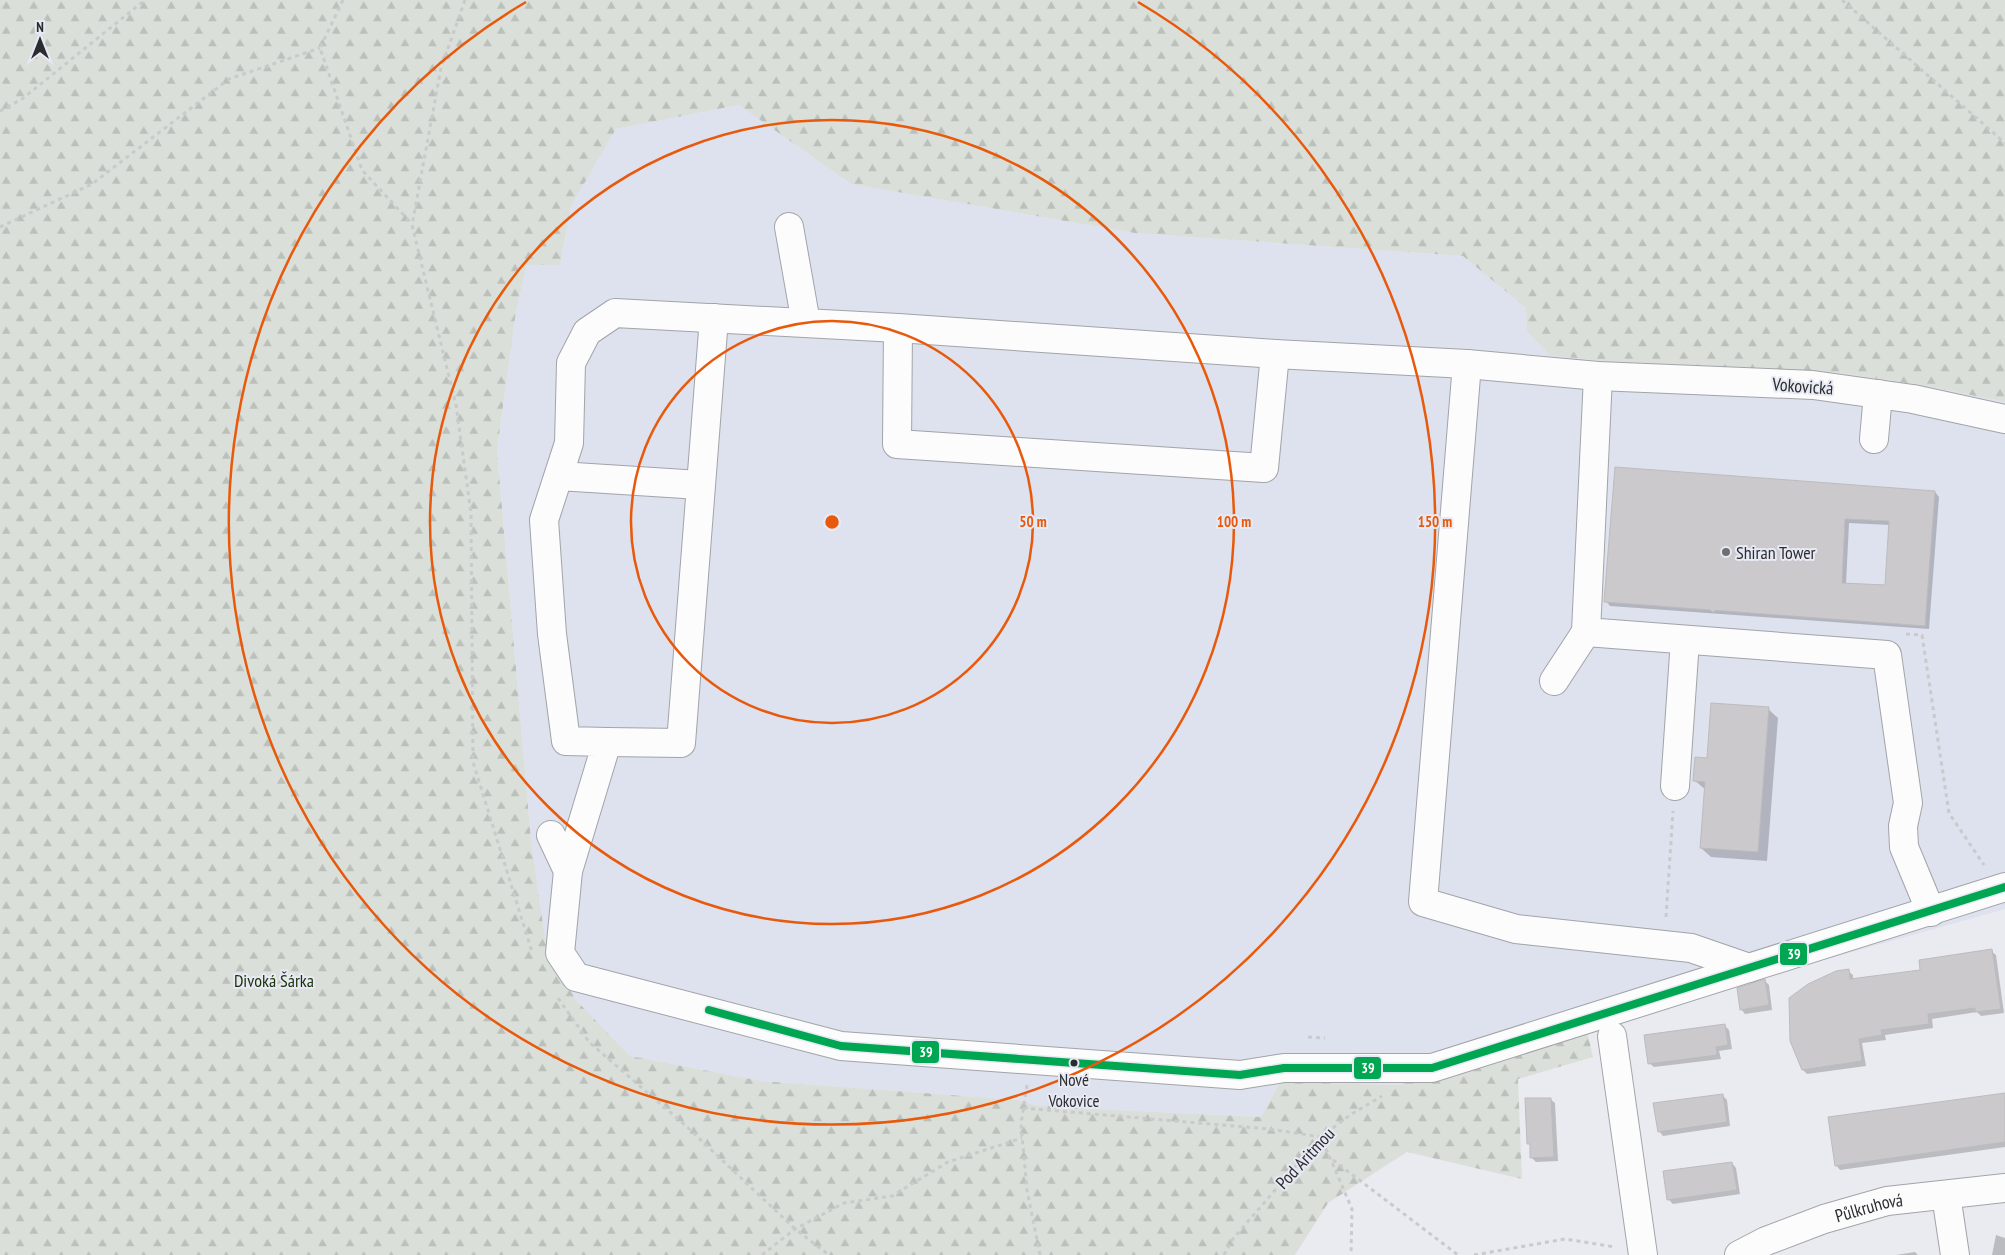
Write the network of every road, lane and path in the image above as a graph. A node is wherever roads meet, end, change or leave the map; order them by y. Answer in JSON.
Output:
{"nodes":[{"id":1,"x":145,"y":0,"type":"edge"},
{"id":2,"x":343,"y":0,"type":"edge"},
{"id":3,"x":465,"y":0,"type":"edge"},
{"id":4,"x":1842,"y":0,"type":"edge"},
{"id":5,"x":320,"y":48,"type":"junction"},
{"id":6,"x":0,"y":111,"type":"edge"},
{"id":7,"x":2005,"y":143,"type":"edge"},
{"id":8,"x":412,"y":225,"type":"junction"},
{"id":9,"x":0,"y":227,"type":"edge"},
{"id":10,"x":789,"y":227,"type":"dead end"},
{"id":11,"x":714,"y":318,"type":"junction"},
{"id":12,"x":806,"y":323,"type":"junction"},
{"id":13,"x":898,"y":328,"type":"junction"},
{"id":14,"x":1275,"y":354,"type":"junction"},
{"id":15,"x":1467,"y":364,"type":"junction"},
{"id":16,"x":1598,"y":376,"type":"junction"},
{"id":17,"x":1878,"y":394,"type":"junction"},
{"id":18,"x":2005,"y":419,"type":"edge"},
{"id":19,"x":1874,"y":439,"type":"dead end"},
{"id":20,"x":559,"y":476,"type":"junction"},
{"id":21,"x":700,"y":485,"type":"junction"},
{"id":22,"x":1586,"y":632,"type":"junction"},
{"id":23,"x":1685,"y":640,"type":"junction"},
{"id":24,"x":1554,"y":681,"type":"dead end"},
{"id":25,"x":607,"y":742,"type":"junction"},
{"id":26,"x":1675,"y":786,"type":"joint"},
{"id":27,"x":1954,"y":821,"type":"dead end"},
{"id":28,"x":550,"y":835,"type":"dead end"},
{"id":29,"x":568,"y":871,"type":"junction"},
{"id":30,"x":1997,"y":880,"type":"edge"},
{"id":31,"x":1931,"y":912,"type":"junction"},
{"id":32,"x":1664,"y":945,"type":"junction"},
{"id":33,"x":534,"y":961,"type":"dead end"},
{"id":34,"x":1749,"y":968,"type":"junction"},
{"id":35,"x":555,"y":994,"type":"dead end"},
{"id":36,"x":1612,"y":1036,"type":"dead end"},
{"id":37,"x":1032,"y":1060,"type":"junction"},
{"id":38,"x":1391,"y":1091,"type":"dead end"},
{"id":39,"x":1023,"y":1108,"type":"junction"},
{"id":40,"x":1321,"y":1136,"type":"junction"},
{"id":41,"x":1022,"y":1138,"type":"junction"},
{"id":42,"x":1332,"y":1159,"type":"junction"},
{"id":43,"x":2005,"y":1188,"type":"edge"},
{"id":44,"x":1946,"y":1195,"type":"junction"},
{"id":45,"x":795,"y":1229,"type":"junction"},
{"id":46,"x":1642,"y":1254,"type":"edge"},
{"id":47,"x":762,"y":1255,"type":"edge"},
{"id":48,"x":829,"y":1255,"type":"edge"},
{"id":49,"x":1040,"y":1255,"type":"edge"},
{"id":50,"x":1224,"y":1255,"type":"edge"},
{"id":51,"x":1351,"y":1255,"type":"edge"},
{"id":52,"x":1458,"y":1255,"type":"edge"},
{"id":53,"x":1474,"y":1255,"type":"edge"},
{"id":54,"x":1739,"y":1255,"type":"edge"},
{"id":55,"x":1955,"y":1255,"type":"edge"}],
"edges":[{"from":1,"to":6,"type":"path"},
{"from":2,"to":5,"type":"path"},
{"from":3,"to":8,"type":"path"},
{"from":4,"to":7,"type":"path"},
{"from":5,"to":8,"type":"path"},
{"from":5,"to":9,"type":"path"},
{"from":8,"to":33,"type":"path"},
{"from":10,"to":12,"type":"street"},
{"from":11,"to":12,"type":"street","name":"Vokovická"},
{"from":11,"to":20,"type":"street","name":"Vokovická"},
{"from":11,"to":21,"type":"street"},
{"from":12,"to":13,"type":"street","name":"Vokovická"},
{"from":13,"to":14,"type":"street","name":"Vokovická"},
{"from":13,"to":14,"type":"street"},
{"from":14,"to":15,"type":"street","name":"Vokovická"},
{"from":15,"to":16,"type":"street","name":"Vokovická"},
{"from":15,"to":32,"type":"street"},
{"from":16,"to":17,"type":"street","name":"Vokovická"},
{"from":16,"to":22,"type":"street"},
{"from":17,"to":18,"type":"street","name":"Vokovická"},
{"from":17,"to":19,"type":"street"},
{"from":20,"to":21,"type":"street"},
{"from":20,"to":25,"type":"street","name":"Vokovická"},
{"from":21,"to":25,"type":"street"},
{"from":22,"to":23,"type":"street"},
{"from":22,"to":24,"type":"street"},
{"from":23,"to":26,"type":"street"},
{"from":23,"to":31,"type":"street"},
{"from":25,"to":29,"type":"street"},
{"from":26,"to":32,"type":"path"},
{"from":27,"to":30,"type":"path"},
{"from":28,"to":29,"type":"street"},
{"from":29,"to":37,"type":"street"},
{"from":30,"to":31,"type":"street"},
{"from":31,"to":34,"type":"street"},
{"from":32,"to":34,"type":"street"},
{"from":34,"to":37,"type":"street"},
{"from":35,"to":45,"type":"path"},
{"from":36,"to":46,"type":"street"},
{"from":37,"to":39,"type":"path"},
{"from":38,"to":40,"type":"path","name":"Pod Aritmou"},
{"from":39,"to":40,"type":"path"},
{"from":39,"to":41,"type":"path"},
{"from":40,"to":42,"type":"path"},
{"from":40,"to":50,"type":"path","name":"Pod Aritmou"},
{"from":41,"to":45,"type":"path"},
{"from":41,"to":49,"type":"path"},
{"from":42,"to":51,"type":"path"},
{"from":42,"to":52,"type":"path"},
{"from":43,"to":44,"type":"street","name":"Půlkruhová"},
{"from":44,"to":54,"type":"street","name":"Půlkruhová"},
{"from":44,"to":55,"type":"street"},
{"from":45,"to":47,"type":"path"},
{"from":45,"to":48,"type":"path"},
{"from":46,"to":53,"type":"path"}]}
